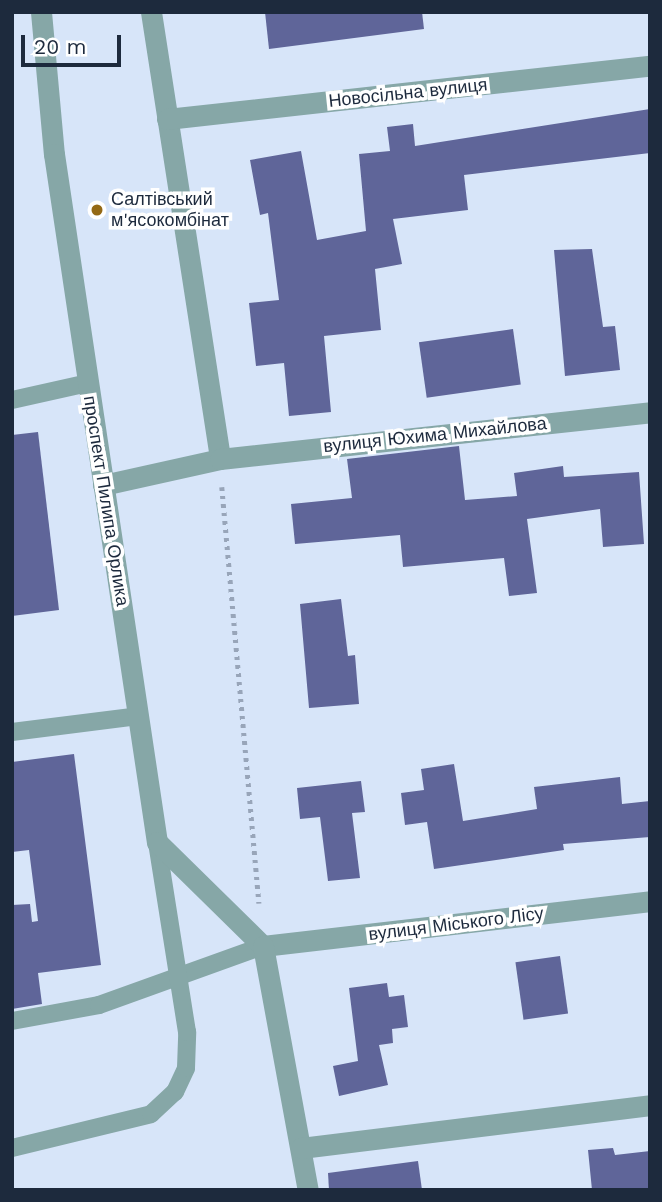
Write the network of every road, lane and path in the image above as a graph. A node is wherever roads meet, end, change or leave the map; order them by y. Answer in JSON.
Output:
{"nodes":[{"id":1,"x":41,"y":12,"type":"edge"},
{"id":2,"x":151,"y":12,"type":"edge"},
{"id":3,"x":650,"y":66,"type":"edge"},
{"id":4,"x":167,"y":119,"type":"junction"},
{"id":5,"x":88,"y":383,"type":"junction"},
{"id":6,"x":12,"y":400,"type":"edge"},
{"id":7,"x":650,"y":412,"type":"edge"},
{"id":8,"x":220,"y":459,"type":"junction"},
{"id":9,"x":103,"y":485,"type":"junction"},
{"id":10,"x":138,"y":716,"type":"junction"},
{"id":11,"x":12,"y":732,"type":"edge"},
{"id":12,"x":157,"y":842,"type":"junction"},
{"id":13,"x":650,"y":901,"type":"edge"},
{"id":14,"x":263,"y":946,"type":"junction"},
{"id":15,"x":178,"y":976,"type":"junction"},
{"id":16,"x":12,"y":1021,"type":"edge"},
{"id":17,"x":650,"y":1105,"type":"edge"},
{"id":18,"x":301,"y":1148,"type":"junction"},
{"id":19,"x":12,"y":1149,"type":"edge"},
{"id":20,"x":308,"y":1190,"type":"edge"}],
"edges":[{"from":1,"to":5,"type":"street","name":"проспект Пилипа Орлика"},
{"from":2,"to":4,"type":"street"},
{"from":3,"to":4,"type":"street","name":"Новосільна вулиця"},
{"from":4,"to":8,"type":"street"},
{"from":5,"to":6,"type":"lane"},
{"from":5,"to":9,"type":"street","name":"проспект Пилипа Орлика"},
{"from":7,"to":8,"type":"street","name":"вулиця Юхима Михайлова"},
{"from":8,"to":9,"type":"street","name":"вулиця Юхима Михайлова"},
{"from":8,"to":14,"type":"path"},
{"from":9,"to":10,"type":"street","name":"проспект Пилипа Орлика"},
{"from":10,"to":11,"type":"lane"},
{"from":10,"to":12,"type":"street","name":"проспект Пилипа Орлика"},
{"from":12,"to":14,"type":"street"},
{"from":12,"to":15,"type":"lane"},
{"from":13,"to":14,"type":"street","name":"вулиця Міського Лісу"},
{"from":14,"to":15,"type":"lane"},
{"from":14,"to":18,"type":"street"},
{"from":15,"to":16,"type":"lane"},
{"from":15,"to":19,"type":"lane"},
{"from":17,"to":18,"type":"street"},
{"from":18,"to":20,"type":"street"}]}
